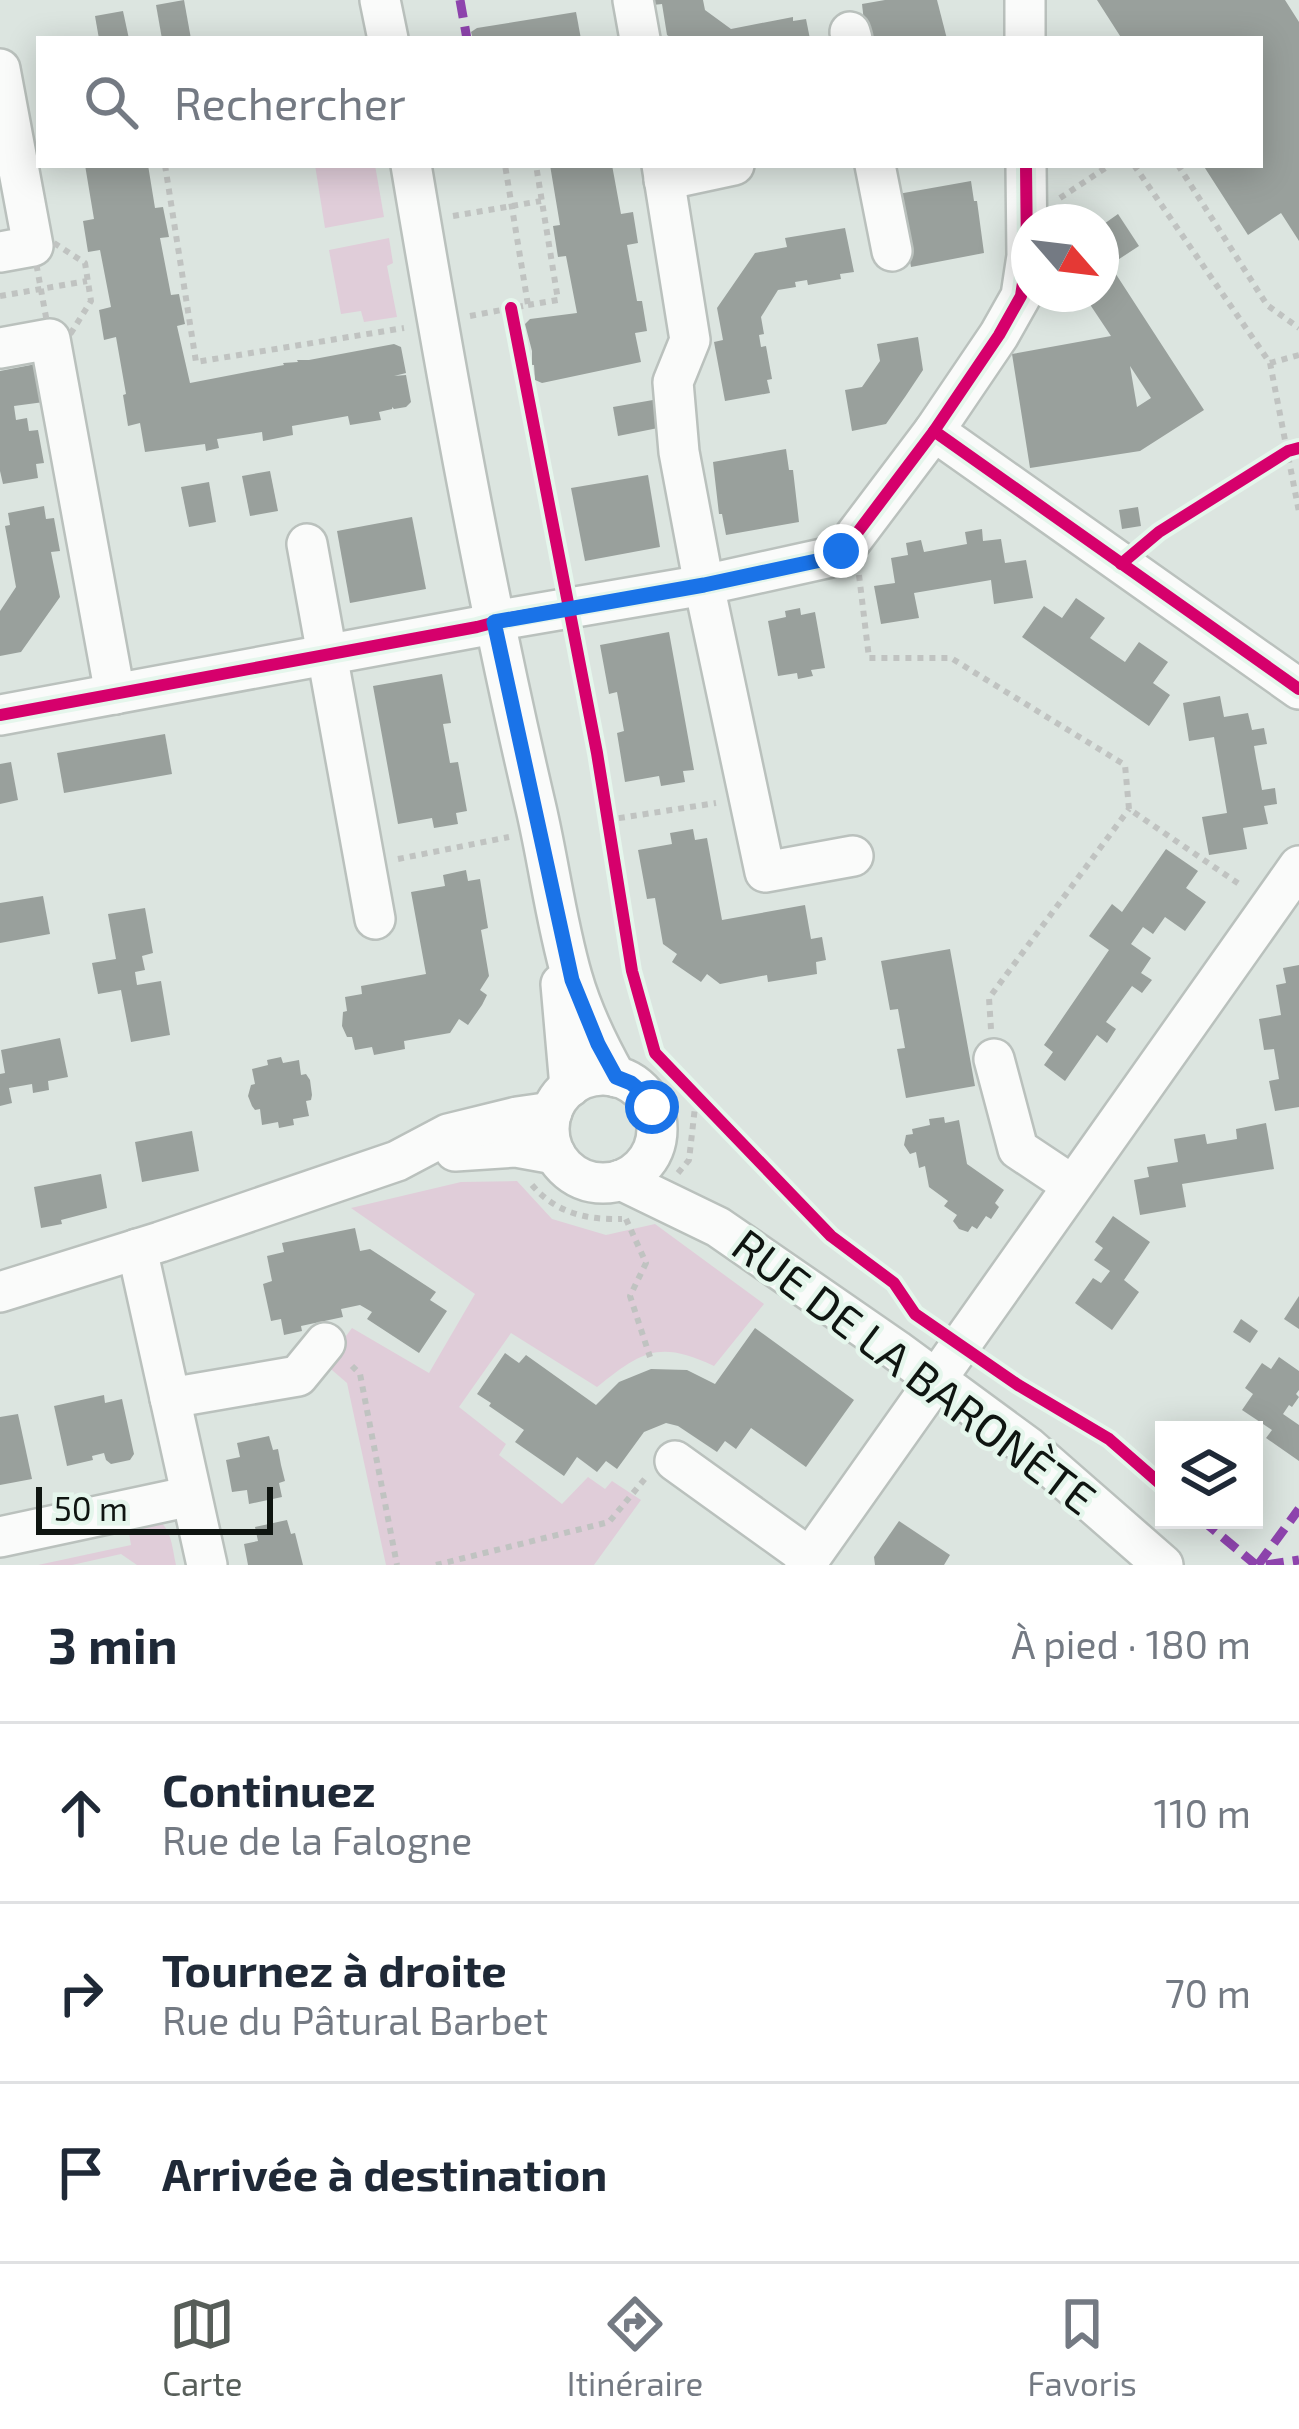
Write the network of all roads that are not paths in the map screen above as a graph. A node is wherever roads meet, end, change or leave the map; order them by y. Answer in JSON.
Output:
{"nodes":[{"id":1,"x":380,"y":0,"type":"edge"},
{"id":2,"x":633,"y":0,"type":"edge"},
{"id":3,"x":1025,"y":0,"type":"edge"},
{"id":4,"x":387,"y":36,"type":"edge"},
{"id":5,"x":639,"y":36,"type":"edge"},
{"id":6,"x":1024,"y":36,"type":"edge"},
{"id":7,"x":3,"y":83,"type":"edge"},
{"id":8,"x":411,"y":168,"type":"edge"},
{"id":9,"x":704,"y":168,"type":"edge"},
{"id":10,"x":876,"y":168,"type":"edge"},
{"id":11,"x":1026,"y":168,"type":"edge"},
{"id":12,"x":663,"y":172,"type":"edge"},
{"id":13,"x":16,"y":249,"type":"edge"},
{"id":14,"x":892,"y":251,"type":"dead end"},
{"id":15,"x":0,"y":348,"type":"edge"},
{"id":16,"x":934,"y":431,"type":"junction"},
{"id":17,"x":307,"y":544,"type":"dead end"},
{"id":18,"x":704,"y":585,"type":"junction"},
{"id":19,"x":494,"y":622,"type":"junction"},
{"id":20,"x":328,"y":655,"type":"junction"},
{"id":21,"x":1299,"y":689,"type":"edge"},
{"id":22,"x":115,"y":694,"type":"junction"},
{"id":23,"x":0,"y":715,"type":"edge"},
{"id":24,"x":853,"y":856,"type":"dead end"},
{"id":25,"x":1299,"y":866,"type":"edge"},
{"id":26,"x":375,"y":919,"type":"dead end"},
{"id":27,"x":560,"y":930,"type":"junction"},
{"id":28,"x":994,"y":1059,"type":"road end"},
{"id":29,"x":616,"y":1077,"type":"junction"},
{"id":30,"x":561,"y":1100,"type":"junction"},
{"id":31,"x":656,"y":1138,"type":"junction"},
{"id":32,"x":555,"y":1154,"type":"junction"},
{"id":33,"x":397,"y":1161,"type":"junction"},
{"id":34,"x":621,"y":1180,"type":"junction"},
{"id":35,"x":1072,"y":1186,"type":"junction"},
{"id":36,"x":718,"y":1227,"type":"junction"},
{"id":37,"x":137,"y":1250,"type":"junction"},
{"id":38,"x":0,"y":1292,"type":"edge"},
{"id":39,"x":325,"y":1343,"type":"road end"},
{"id":40,"x":935,"y":1379,"type":"junction"},
{"id":41,"x":170,"y":1398,"type":"junction"},
{"id":42,"x":675,"y":1461,"type":"road end"},
{"id":43,"x":191,"y":1496,"type":"junction"},
{"id":44,"x":0,"y":1537,"type":"edge"},
{"id":45,"x":807,"y":1561,"type":"edge"},
{"id":46,"x":207,"y":1565,"type":"edge"},
{"id":47,"x":1163,"y":1565,"type":"edge"}],
"edges":[{"from":1,"to":4,"type":"street"},
{"from":2,"to":5,"type":"street"},
{"from":3,"to":6,"type":"street"},
{"from":7,"to":13,"type":"street"},
{"from":8,"to":19,"type":"street"},
{"from":9,"to":12,"type":"street"},
{"from":10,"to":14,"type":"street"},
{"from":11,"to":16,"type":"street"},
{"from":12,"to":18,"type":"street"},
{"from":15,"to":22,"type":"street"},
{"from":16,"to":18,"type":"street"},
{"from":16,"to":21,"type":"street"},
{"from":17,"to":20,"type":"street"},
{"from":18,"to":19,"type":"street"},
{"from":18,"to":24,"type":"street"},
{"from":19,"to":20,"type":"street"},
{"from":19,"to":27,"type":"street"},
{"from":20,"to":22,"type":"street"},
{"from":20,"to":26,"type":"street"},
{"from":22,"to":23,"type":"street"},
{"from":25,"to":35,"type":"street"},
{"from":27,"to":29,"type":"street"},
{"from":27,"to":30,"type":"street"},
{"from":28,"to":35,"type":"street"},
{"from":29,"to":30,"type":"street"},
{"from":29,"to":31,"type":"street"},
{"from":30,"to":32,"type":"street"},
{"from":30,"to":33,"type":"street"},
{"from":31,"to":34,"type":"street"},
{"from":31,"to":36,"type":"street","name":"RUE DE LA BARONÈTE"},
{"from":32,"to":33,"type":"street"},
{"from":32,"to":34,"type":"street"},
{"from":33,"to":37,"type":"street"},
{"from":34,"to":36,"type":"street","name":"RUE DE LA BARONÈTE"},
{"from":35,"to":40,"type":"street"},
{"from":36,"to":40,"type":"street","name":"RUE DE LA BARONÈTE"},
{"from":37,"to":38,"type":"street"},
{"from":37,"to":41,"type":"street"},
{"from":39,"to":41,"type":"street"},
{"from":40,"to":45,"type":"street"},
{"from":40,"to":47,"type":"street","name":"RUE DE LA BARONÈTE"},
{"from":41,"to":43,"type":"street"},
{"from":42,"to":45,"type":"street"},
{"from":43,"to":44,"type":"street"},
{"from":43,"to":46,"type":"street"}]}
